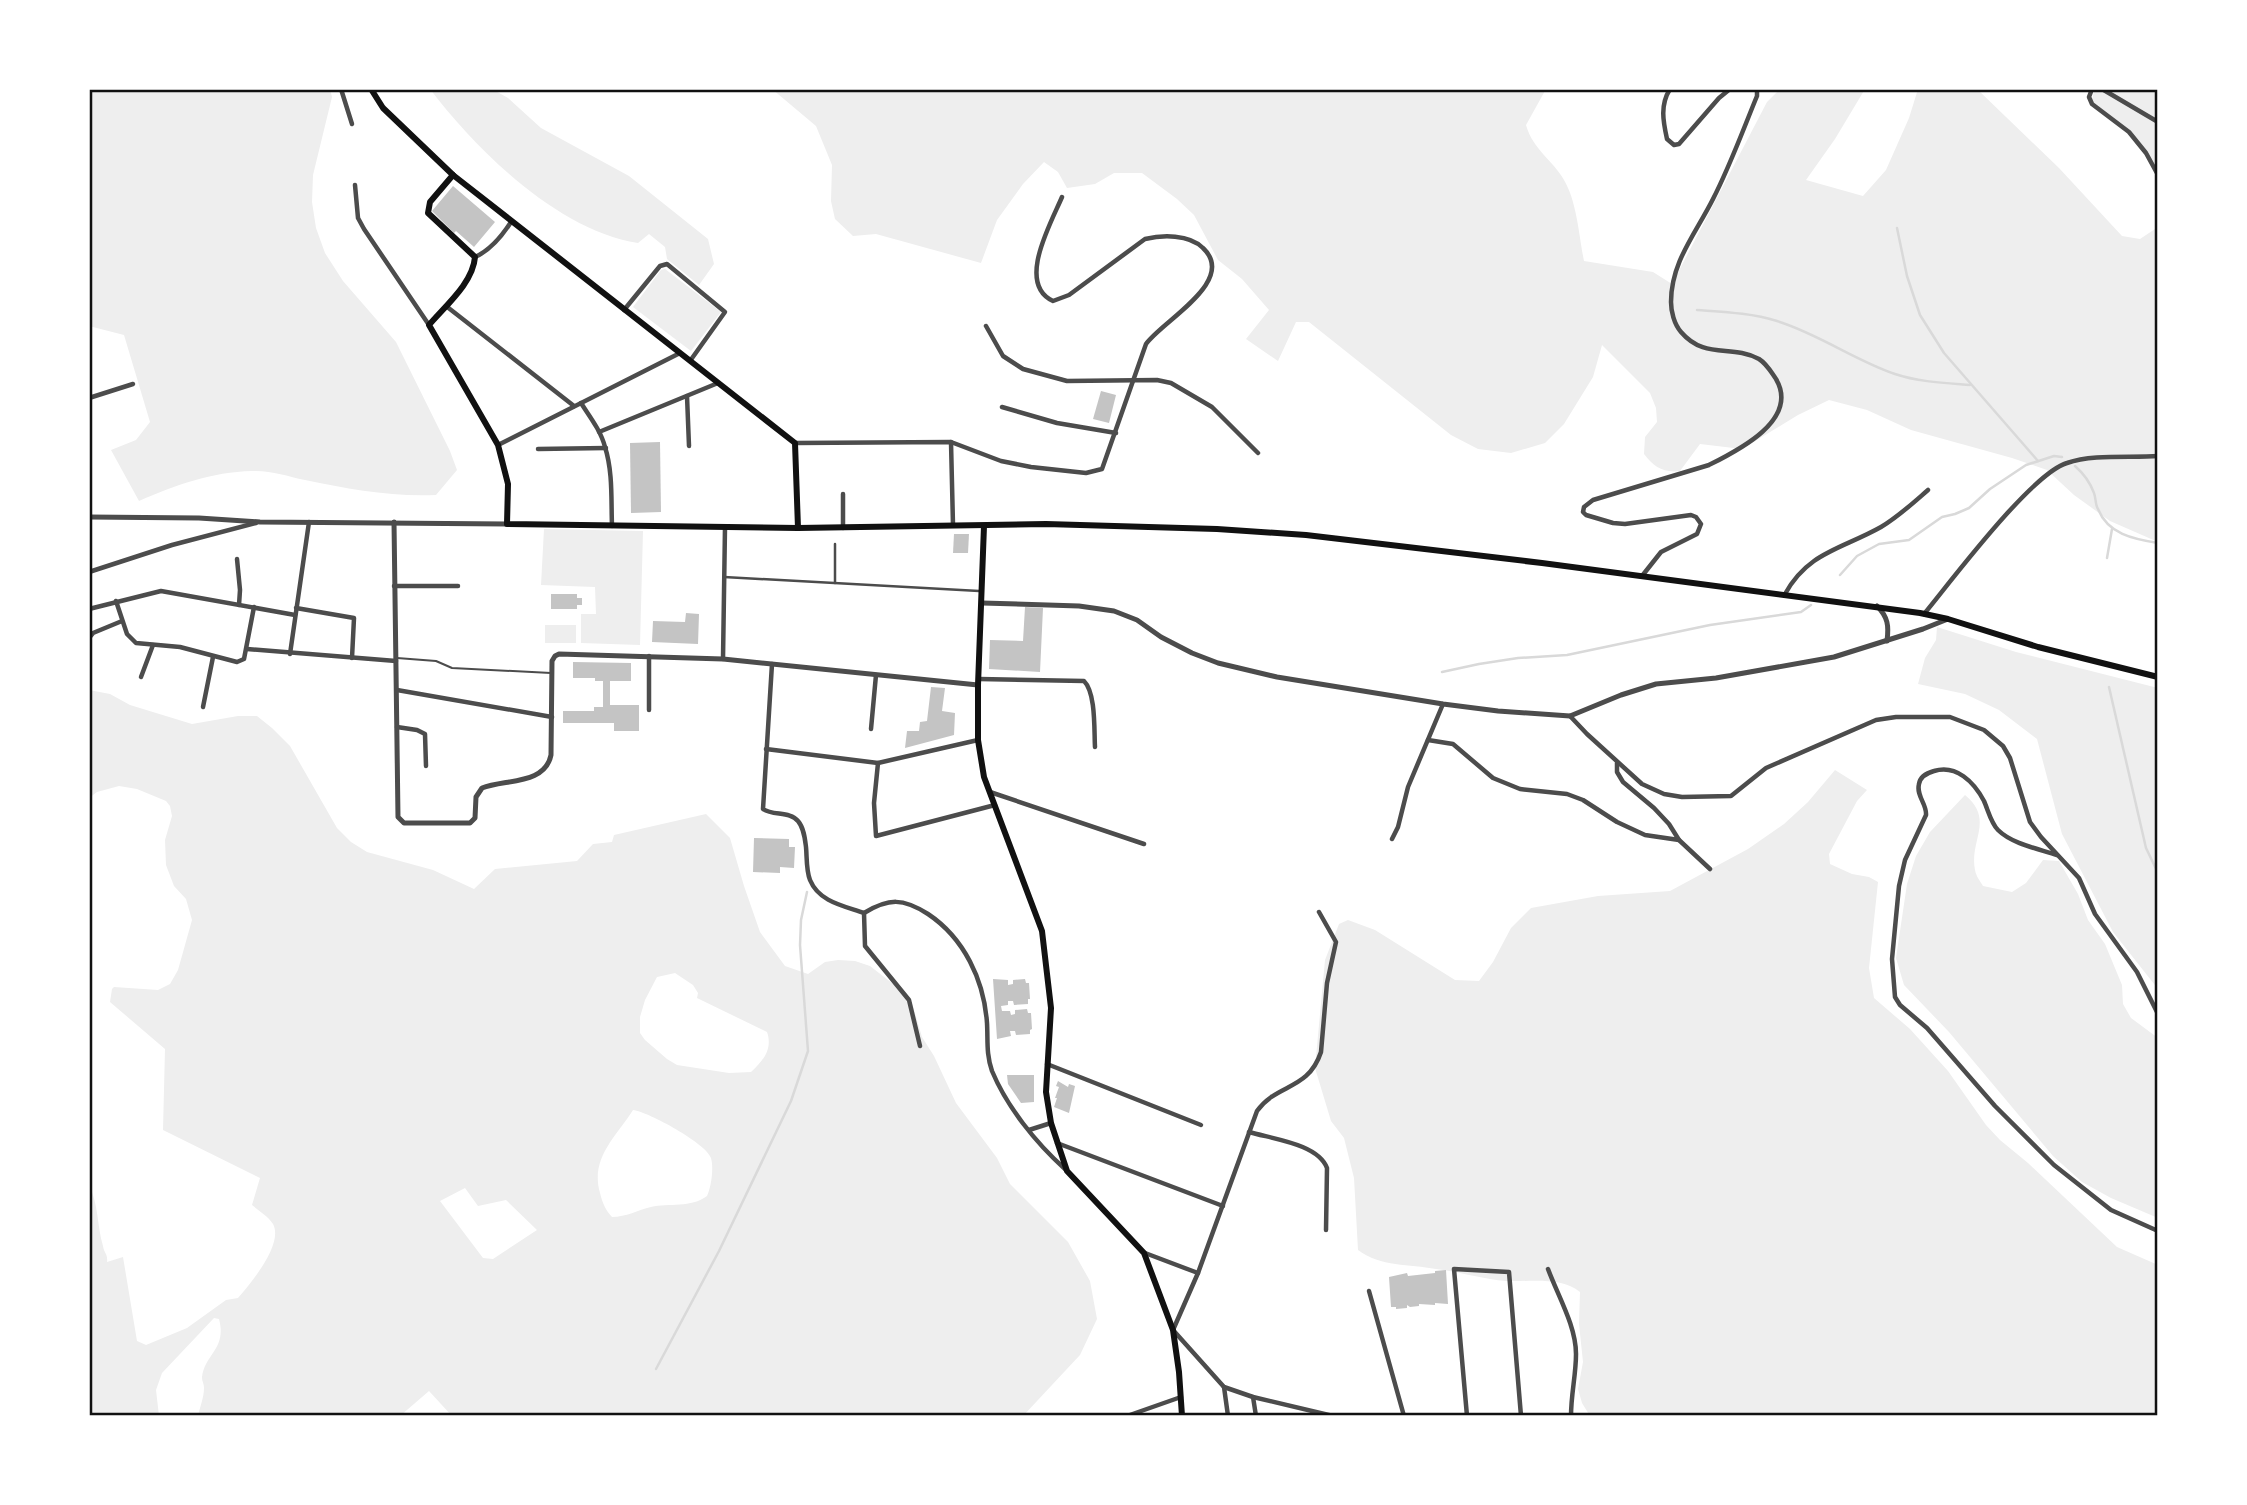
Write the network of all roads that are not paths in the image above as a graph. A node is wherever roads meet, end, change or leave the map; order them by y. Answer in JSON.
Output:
{"nodes":[{"id":1,"x":341,"y":89,"type":"edge"},
{"id":2,"x":371,"y":89,"type":"edge"},
{"id":3,"x":1670,"y":89,"type":"edge"},
{"id":4,"x":1730,"y":89,"type":"edge"},
{"id":5,"x":1757,"y":89,"type":"edge"},
{"id":6,"x":2092,"y":89,"type":"edge"},
{"id":7,"x":2102,"y":89,"type":"edge"},
{"id":8,"x":2158,"y":122,"type":"edge"},
{"id":9,"x":352,"y":124,"type":"dead end"},
{"id":10,"x":453,"y":175,"type":"junction"},
{"id":11,"x":2158,"y":175,"type":"edge"},
{"id":12,"x":355,"y":185,"type":"dead end"},
{"id":13,"x":1062,"y":197,"type":"dead end"},
{"id":14,"x":511,"y":222,"type":"junction"},
{"id":15,"x":475,"y":257,"type":"junction"},
{"id":16,"x":445,"y":305,"type":"junction"},
{"id":17,"x":624,"y":310,"type":"junction"},
{"id":18,"x":429,"y":325,"type":"junction"},
{"id":19,"x":986,"y":326,"type":"dead end"},
{"id":20,"x":680,"y":353,"type":"junction"},
{"id":21,"x":690,"y":360,"type":"junction"},
{"id":22,"x":1132,"y":381,"type":"junction"},
{"id":23,"x":719,"y":383,"type":"junction"},
{"id":24,"x":133,"y":384,"type":"dead end"},
{"id":25,"x":687,"y":396,"type":"junction"},
{"id":26,"x":89,"y":398,"type":"edge"},
{"id":27,"x":581,"y":403,"type":"junction"},
{"id":28,"x":575,"y":406,"type":"junction"},
{"id":29,"x":1002,"y":407,"type":"dead end"},
{"id":30,"x":599,"y":432,"type":"junction"},
{"id":31,"x":1116,"y":433,"type":"junction"},
{"id":32,"x":951,"y":442,"type":"junction"},
{"id":33,"x":795,"y":443,"type":"junction"},
{"id":34,"x":498,"y":445,"type":"junction"},
{"id":35,"x":689,"y":446,"type":"dead end"},
{"id":36,"x":606,"y":448,"type":"junction"},
{"id":37,"x":538,"y":449,"type":"dead end"},
{"id":38,"x":1258,"y":453,"type":"dead end"},
{"id":39,"x":2158,"y":456,"type":"edge"},
{"id":40,"x":1928,"y":490,"type":"dead end"},
{"id":41,"x":843,"y":494,"type":"dead end"},
{"id":42,"x":89,"y":517,"type":"edge"},
{"id":43,"x":260,"y":522,"type":"junction"},
{"id":44,"x":309,"y":522,"type":"junction"},
{"id":45,"x":394,"y":522,"type":"junction"},
{"id":46,"x":507,"y":524,"type":"junction"},
{"id":47,"x":612,"y":526,"type":"junction"},
{"id":48,"x":984,"y":526,"type":"junction"},
{"id":49,"x":725,"y":527,"type":"junction"},
{"id":50,"x":953,"y":527,"type":"junction"},
{"id":51,"x":798,"y":528,"type":"junction"},
{"id":52,"x":843,"y":528,"type":"junction"},
{"id":53,"x":835,"y":544,"type":"dead end"},
{"id":54,"x":237,"y":559,"type":"dead end"},
{"id":55,"x":89,"y":572,"type":"edge"},
{"id":56,"x":1642,"y":576,"type":"junction"},
{"id":57,"x":724,"y":577,"type":"junction"},
{"id":58,"x":835,"y":583,"type":"junction"},
{"id":59,"x":394,"y":586,"type":"junction"},
{"id":60,"x":458,"y":586,"type":"dead end"},
{"id":61,"x":982,"y":591,"type":"junction"},
{"id":62,"x":1785,"y":594,"type":"junction"},
{"id":63,"x":116,"y":601,"type":"junction"},
{"id":64,"x":982,"y":603,"type":"junction"},
{"id":65,"x":239,"y":605,"type":"junction"},
{"id":66,"x":1876,"y":606,"type":"junction"},
{"id":67,"x":254,"y":607,"type":"junction"},
{"id":68,"x":296,"y":608,"type":"junction"},
{"id":69,"x":89,"y":609,"type":"edge"},
{"id":70,"x":1924,"y":614,"type":"junction"},
{"id":71,"x":295,"y":615,"type":"junction"},
{"id":72,"x":1948,"y":619,"type":"junction"},
{"id":73,"x":122,"y":621,"type":"junction"},
{"id":74,"x":89,"y":638,"type":"edge"},
{"id":75,"x":1887,"y":641,"type":"junction"},
{"id":76,"x":89,"y":644,"type":"edge"},
{"id":77,"x":153,"y":645,"type":"junction"},
{"id":78,"x":247,"y":649,"type":"junction"},
{"id":79,"x":290,"y":654,"type":"junction"},
{"id":80,"x":649,"y":656,"type":"junction"},
{"id":81,"x":213,"y":657,"type":"junction"},
{"id":82,"x":352,"y":658,"type":"junction"},
{"id":83,"x":397,"y":659,"type":"junction"},
{"id":84,"x":723,"y":659,"type":"junction"},
{"id":85,"x":89,"y":662,"type":"edge"},
{"id":86,"x":772,"y":664,"type":"junction"},
{"id":87,"x":552,"y":673,"type":"junction"},
{"id":88,"x":876,"y":675,"type":"junction"},
{"id":89,"x":141,"y":677,"type":"dead end"},
{"id":90,"x":2158,"y":677,"type":"edge"},
{"id":91,"x":978,"y":682,"type":"junction"},
{"id":92,"x":397,"y":690,"type":"junction"},
{"id":93,"x":1443,"y":704,"type":"junction"},
{"id":94,"x":203,"y":707,"type":"dead end"},
{"id":95,"x":649,"y":710,"type":"dead end"},
{"id":96,"x":1570,"y":716,"type":"junction"},
{"id":97,"x":552,"y":717,"type":"junction"},
{"id":98,"x":397,"y":727,"type":"junction"},
{"id":99,"x":871,"y":729,"type":"dead end"},
{"id":100,"x":978,"y":740,"type":"junction"},
{"id":101,"x":1428,"y":740,"type":"junction"},
{"id":102,"x":1096,"y":747,"type":"dead end"},
{"id":103,"x":766,"y":749,"type":"junction"},
{"id":104,"x":1617,"y":762,"type":"junction"},
{"id":105,"x":878,"y":763,"type":"junction"},
{"id":106,"x":426,"y":766,"type":"dead end"},
{"id":107,"x":990,"y":792,"type":"junction"},
{"id":108,"x":995,"y":805,"type":"junction"},
{"id":109,"x":1392,"y":839,"type":"dead end"},
{"id":110,"x":1679,"y":840,"type":"junction"},
{"id":111,"x":1144,"y":844,"type":"dead end"},
{"id":112,"x":2058,"y":856,"type":"junction"},
{"id":113,"x":1710,"y":869,"type":"dead end"},
{"id":114,"x":1319,"y":912,"type":"dead end"},
{"id":115,"x":864,"y":913,"type":"junction"},
{"id":116,"x":2158,"y":1014,"type":"edge"},
{"id":117,"x":920,"y":1046,"type":"dead end"},
{"id":118,"x":1047,"y":1064,"type":"junction"},
{"id":119,"x":1051,"y":1123,"type":"junction"},
{"id":120,"x":1201,"y":1125,"type":"dead end"},
{"id":121,"x":1029,"y":1130,"type":"junction"},
{"id":122,"x":1250,"y":1132,"type":"junction"},
{"id":123,"x":1056,"y":1143,"type":"junction"},
{"id":124,"x":1067,"y":1171,"type":"junction"},
{"id":125,"x":1223,"y":1206,"type":"junction"},
{"id":126,"x":1326,"y":1230,"type":"dead end"},
{"id":127,"x":2158,"y":1231,"type":"edge"},
{"id":128,"x":1144,"y":1253,"type":"junction"},
{"id":129,"x":1548,"y":1269,"type":"dead end"},
{"id":130,"x":1198,"y":1273,"type":"junction"},
{"id":131,"x":1369,"y":1291,"type":"dead end"},
{"id":132,"x":1173,"y":1331,"type":"junction"},
{"id":133,"x":1224,"y":1387,"type":"junction"},
{"id":134,"x":1181,"y":1397,"type":"junction"},
{"id":135,"x":1253,"y":1397,"type":"junction"},
{"id":136,"x":1127,"y":1416,"type":"edge"},
{"id":137,"x":1182,"y":1416,"type":"edge"},
{"id":138,"x":1228,"y":1416,"type":"edge"},
{"id":139,"x":1256,"y":1416,"type":"edge"},
{"id":140,"x":1333,"y":1416,"type":"edge"},
{"id":141,"x":1404,"y":1416,"type":"edge"},
{"id":142,"x":1467,"y":1416,"type":"edge"},
{"id":143,"x":1521,"y":1416,"type":"edge"},
{"id":144,"x":1571,"y":1416,"type":"edge"}],
"edges":[{"from":1,"to":9,"type":"street"},
{"from":2,"to":10,"type":"main road"},
{"from":3,"to":4,"type":"street"},
{"from":5,"to":56,"type":"street"},
{"from":6,"to":11,"type":"street"},
{"from":7,"to":8,"type":"street"},
{"from":10,"to":14,"type":"main road"},
{"from":10,"to":15,"type":"main road"},
{"from":12,"to":18,"type":"street"},
{"from":13,"to":22,"type":"street"},
{"from":14,"to":15,"type":"street"},
{"from":14,"to":17,"type":"main road"},
{"from":15,"to":16,"type":"main road"},
{"from":16,"to":18,"type":"main road"},
{"from":16,"to":28,"type":"street"},
{"from":17,"to":20,"type":"main road"},
{"from":17,"to":21,"type":"street"},
{"from":18,"to":34,"type":"main road"},
{"from":19,"to":22,"type":"street"},
{"from":20,"to":21,"type":"main road"},
{"from":20,"to":27,"type":"street"},
{"from":21,"to":23,"type":"main road"},
{"from":22,"to":31,"type":"street"},
{"from":22,"to":38,"type":"street"},
{"from":23,"to":25,"type":"street"},
{"from":23,"to":33,"type":"main road"},
{"from":24,"to":26,"type":"street"},
{"from":25,"to":30,"type":"street"},
{"from":25,"to":35,"type":"street"},
{"from":27,"to":28,"type":"street"},
{"from":27,"to":30,"type":"street"},
{"from":28,"to":34,"type":"street"},
{"from":29,"to":31,"type":"street"},
{"from":30,"to":36,"type":"street"},
{"from":31,"to":32,"type":"street"},
{"from":32,"to":33,"type":"street"},
{"from":32,"to":50,"type":"street"},
{"from":33,"to":51,"type":"main road"},
{"from":34,"to":46,"type":"main road"},
{"from":36,"to":37,"type":"street"},
{"from":36,"to":47,"type":"street"},
{"from":39,"to":70,"type":"street"},
{"from":40,"to":62,"type":"street"},
{"from":41,"to":52,"type":"street"},
{"from":42,"to":43,"type":"street"},
{"from":43,"to":44,"type":"street"},
{"from":43,"to":55,"type":"street"},
{"from":44,"to":45,"type":"street"},
{"from":44,"to":68,"type":"street"},
{"from":45,"to":46,"type":"street"},
{"from":45,"to":59,"type":"street"},
{"from":46,"to":47,"type":"main road"},
{"from":47,"to":49,"type":"main road"},
{"from":48,"to":50,"type":"main road"},
{"from":48,"to":56,"type":"main road"},
{"from":48,"to":61,"type":"main road"},
{"from":49,"to":51,"type":"main road"},
{"from":49,"to":57,"type":"street"},
{"from":50,"to":52,"type":"main road"},
{"from":51,"to":52,"type":"main road"},
{"from":53,"to":58,"type":"street"},
{"from":54,"to":65,"type":"street"},
{"from":56,"to":62,"type":"main road"},
{"from":57,"to":58,"type":"street"},
{"from":57,"to":84,"type":"street"},
{"from":58,"to":61,"type":"street"},
{"from":59,"to":60,"type":"street"},
{"from":59,"to":83,"type":"street"},
{"from":61,"to":64,"type":"main road"},
{"from":62,"to":66,"type":"main road"},
{"from":63,"to":65,"type":"street"},
{"from":63,"to":69,"type":"street"},
{"from":63,"to":73,"type":"street"},
{"from":64,"to":91,"type":"main road"},
{"from":64,"to":93,"type":"street"},
{"from":65,"to":67,"type":"street"},
{"from":66,"to":70,"type":"main road"},
{"from":66,"to":75,"type":"street"},
{"from":67,"to":71,"type":"street"},
{"from":67,"to":78,"type":"street"},
{"from":68,"to":71,"type":"street"},
{"from":68,"to":82,"type":"street"},
{"from":70,"to":72,"type":"main road"},
{"from":71,"to":79,"type":"street"},
{"from":72,"to":75,"type":"street"},
{"from":72,"to":90,"type":"main road"},
{"from":73,"to":74,"type":"street"},
{"from":73,"to":77,"type":"street"},
{"from":75,"to":96,"type":"street"},
{"from":76,"to":85,"type":"street"},
{"from":77,"to":81,"type":"street"},
{"from":77,"to":89,"type":"street"},
{"from":78,"to":79,"type":"street"},
{"from":78,"to":81,"type":"street"},
{"from":79,"to":82,"type":"street"},
{"from":80,"to":84,"type":"street"},
{"from":80,"to":87,"type":"street"},
{"from":80,"to":95,"type":"street"},
{"from":81,"to":94,"type":"street"},
{"from":82,"to":83,"type":"street"},
{"from":83,"to":87,"type":"lane"},
{"from":83,"to":92,"type":"street"},
{"from":84,"to":86,"type":"street"},
{"from":86,"to":88,"type":"street"},
{"from":86,"to":103,"type":"street"},
{"from":87,"to":97,"type":"street"},
{"from":88,"to":91,"type":"street"},
{"from":88,"to":99,"type":"street"},
{"from":91,"to":100,"type":"main road"},
{"from":91,"to":102,"type":"street"},
{"from":92,"to":97,"type":"street"},
{"from":92,"to":98,"type":"street"},
{"from":93,"to":96,"type":"street"},
{"from":93,"to":101,"type":"street"},
{"from":96,"to":104,"type":"street"},
{"from":97,"to":98,"type":"street"},
{"from":98,"to":106,"type":"street"},
{"from":100,"to":105,"type":"street"},
{"from":100,"to":107,"type":"main road"},
{"from":101,"to":109,"type":"street"},
{"from":101,"to":110,"type":"street"},
{"from":103,"to":105,"type":"street"},
{"from":103,"to":115,"type":"street"},
{"from":104,"to":110,"type":"street"},
{"from":104,"to":112,"type":"street"},
{"from":105,"to":108,"type":"street"},
{"from":107,"to":108,"type":"main road"},
{"from":107,"to":111,"type":"street"},
{"from":108,"to":118,"type":"main road"},
{"from":110,"to":113,"type":"street"},
{"from":112,"to":116,"type":"street"},
{"from":112,"to":127,"type":"street"},
{"from":114,"to":122,"type":"street"},
{"from":115,"to":117,"type":"street"},
{"from":115,"to":121,"type":"street"},
{"from":118,"to":119,"type":"main road"},
{"from":118,"to":120,"type":"street"},
{"from":119,"to":121,"type":"street"},
{"from":119,"to":123,"type":"main road"},
{"from":121,"to":124,"type":"street"},
{"from":122,"to":125,"type":"street"},
{"from":122,"to":126,"type":"street"},
{"from":123,"to":124,"type":"main road"},
{"from":123,"to":125,"type":"street"},
{"from":124,"to":128,"type":"main road"},
{"from":125,"to":130,"type":"street"},
{"from":128,"to":130,"type":"street"},
{"from":128,"to":132,"type":"main road"},
{"from":129,"to":144,"type":"street"},
{"from":130,"to":132,"type":"street"},
{"from":131,"to":141,"type":"street"},
{"from":132,"to":133,"type":"street"},
{"from":132,"to":134,"type":"main road"},
{"from":133,"to":135,"type":"street"},
{"from":133,"to":138,"type":"street"},
{"from":134,"to":136,"type":"street"},
{"from":134,"to":137,"type":"main road"},
{"from":135,"to":139,"type":"street"},
{"from":135,"to":140,"type":"street"},
{"from":142,"to":143,"type":"street"}]}
